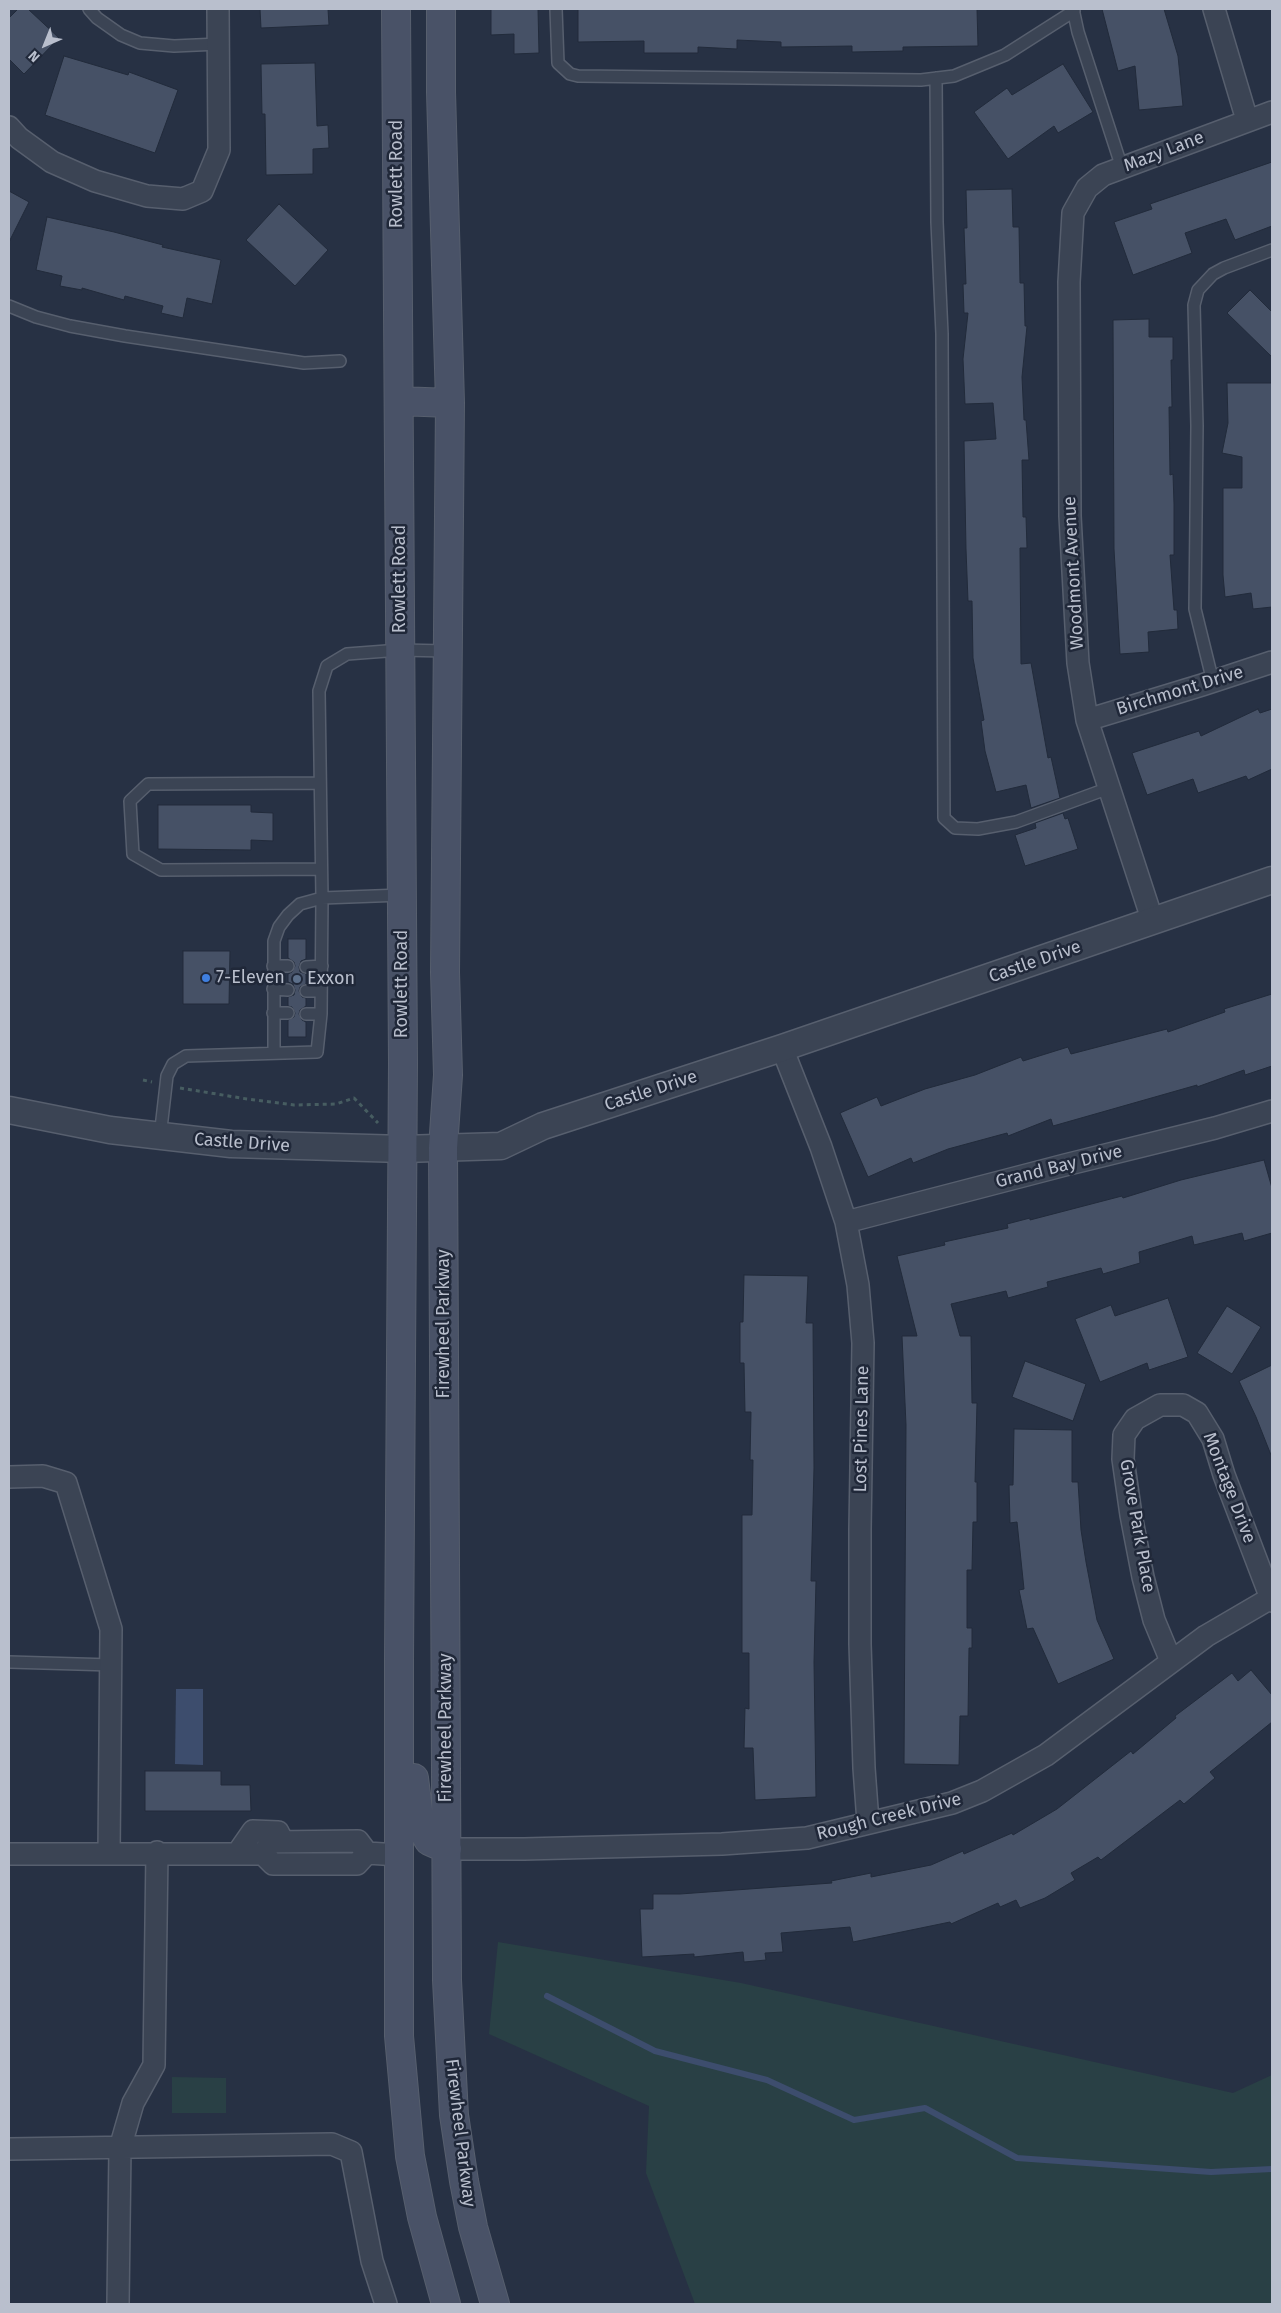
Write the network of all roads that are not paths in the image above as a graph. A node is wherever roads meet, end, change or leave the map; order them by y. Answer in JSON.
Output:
{"nodes":[{"id":1,"x":89,"y":9,"type":"edge"},
{"id":2,"x":218,"y":9,"type":"edge"},
{"id":3,"x":396,"y":9,"type":"edge"},
{"id":4,"x":441,"y":9,"type":"edge"},
{"id":5,"x":556,"y":9,"type":"edge"},
{"id":6,"x":1214,"y":9,"type":"edge"},
{"id":7,"x":1074,"y":10,"type":"edge"},
{"id":8,"x":219,"y":44,"type":"junction"},
{"id":9,"x":936,"y":78,"type":"junction"},
{"id":10,"x":1272,"y":112,"type":"edge"},
{"id":11,"x":1247,"y":120,"type":"junction"},
{"id":12,"x":9,"y":128,"type":"edge"},
{"id":13,"x":1122,"y":168,"type":"junction"},
{"id":14,"x":1073,"y":213,"type":"joint"},
{"id":15,"x":1272,"y":250,"type":"edge"},
{"id":16,"x":9,"y":306,"type":"edge"},
{"id":17,"x":340,"y":360,"type":"dead end"},
{"id":18,"x":399,"y":402,"type":"junction"},
{"id":19,"x":450,"y":403,"type":"junction"},
{"id":20,"x":400,"y":650,"type":"junction"},
{"id":21,"x":448,"y":652,"type":"junction"},
{"id":22,"x":1272,"y":662,"type":"edge"},
{"id":23,"x":1213,"y":682,"type":"junction"},
{"id":24,"x":1086,"y":720,"type":"junction"},
{"id":25,"x":320,"y":783,"type":"junction"},
{"id":26,"x":1109,"y":788,"type":"junction"},
{"id":27,"x":321,"y":869,"type":"junction"},
{"id":28,"x":1272,"y":880,"type":"edge"},
{"id":29,"x":402,"y":895,"type":"junction"},
{"id":30,"x":322,"y":898,"type":"junction"},
{"id":31,"x":1153,"y":922,"type":"junction"},
{"id":32,"x":273,"y":966,"type":"junction"},
{"id":33,"x":288,"y":966,"type":"dead end"},
{"id":34,"x":322,"y":966,"type":"junction"},
{"id":35,"x":306,"y":967,"type":"dead end"},
{"id":36,"x":273,"y":989,"type":"junction"},
{"id":37,"x":288,"y":990,"type":"dead end"},
{"id":38,"x":306,"y":991,"type":"dead end"},
{"id":39,"x":320,"y":991,"type":"junction"},
{"id":40,"x":273,"y":1013,"type":"junction"},
{"id":41,"x":288,"y":1014,"type":"dead end"},
{"id":42,"x":306,"y":1014,"type":"dead end"},
{"id":43,"x":321,"y":1014,"type":"junction"},
{"id":44,"x":782,"y":1048,"type":"junction"},
{"id":45,"x":274,"y":1052,"type":"junction"},
{"id":46,"x":9,"y":1110,"type":"edge"},
{"id":47,"x":1272,"y":1111,"type":"edge"},
{"id":48,"x":160,"y":1137,"type":"junction"},
{"id":49,"x":443,"y":1148,"type":"junction"},
{"id":50,"x":402,"y":1149,"type":"junction"},
{"id":51,"x":846,"y":1222,"type":"junction"},
{"id":52,"x":1160,"y":1405,"type":"joint"},
{"id":53,"x":9,"y":1477,"type":"edge"},
{"id":54,"x":1272,"y":1599,"type":"edge"},
{"id":55,"x":399,"y":1660,"type":"junction"},
{"id":56,"x":1171,"y":1661,"type":"junction"},
{"id":57,"x":9,"y":1662,"type":"edge"},
{"id":58,"x":112,"y":1665,"type":"junction"},
{"id":59,"x":868,"y":1822,"type":"junction"},
{"id":60,"x":284,"y":1842,"type":"junction"},
{"id":61,"x":447,"y":1849,"type":"junction"},
{"id":62,"x":158,"y":1852,"type":"junction"},
{"id":63,"x":109,"y":1853,"type":"junction"},
{"id":64,"x":367,"y":1853,"type":"junction"},
{"id":65,"x":9,"y":1854,"type":"edge"},
{"id":66,"x":237,"y":1854,"type":"junction"},
{"id":67,"x":263,"y":1854,"type":"junction"},
{"id":68,"x":399,"y":1855,"type":"junction"},
{"id":69,"x":120,"y":2148,"type":"junction"},
{"id":70,"x":9,"y":2149,"type":"edge"},
{"id":71,"x":118,"y":2304,"type":"edge"},
{"id":72,"x":386,"y":2304,"type":"edge"},
{"id":73,"x":446,"y":2304,"type":"edge"},
{"id":74,"x":495,"y":2304,"type":"edge"}],
"edges":[{"from":1,"to":8,"type":"lane"},
{"from":2,"to":8,"type":"street"},
{"from":3,"to":18,"type":"main road","name":"Rowlett Road"},
{"from":4,"to":19,"type":"main road"},
{"from":5,"to":9,"type":"lane"},
{"from":6,"to":11,"type":"street"},
{"from":7,"to":9,"type":"lane"},
{"from":7,"to":13,"type":"lane"},
{"from":8,"to":12,"type":"street"},
{"from":9,"to":26,"type":"lane"},
{"from":10,"to":11,"type":"street","name":"Mazy Lane"},
{"from":11,"to":13,"type":"street","name":"Mazy Lane"},
{"from":13,"to":14,"type":"street","name":"Mazy Lane"},
{"from":14,"to":24,"type":"street","name":"Woodmont Avenue"},
{"from":15,"to":23,"type":"lane"},
{"from":16,"to":17,"type":"lane"},
{"from":18,"to":19,"type":"main road"},
{"from":18,"to":20,"type":"main road","name":"Rowlett Road"},
{"from":19,"to":21,"type":"main road"},
{"from":20,"to":21,"type":"lane"},
{"from":20,"to":25,"type":"lane"},
{"from":20,"to":29,"type":"main road","name":"Rowlett Road"},
{"from":21,"to":49,"type":"main road"},
{"from":22,"to":23,"type":"street","name":"Birchmont Drive"},
{"from":23,"to":24,"type":"street","name":"Birchmont Drive"},
{"from":24,"to":26,"type":"street","name":"Woodmont Avenue"},
{"from":25,"to":27,"type":"lane"},
{"from":25,"to":27,"type":"lane"},
{"from":26,"to":31,"type":"street","name":"Woodmont Avenue"},
{"from":27,"to":30,"type":"lane"},
{"from":28,"to":31,"type":"street","name":"Castle Drive"},
{"from":29,"to":30,"type":"lane"},
{"from":29,"to":50,"type":"main road","name":"Rowlett Road"},
{"from":30,"to":32,"type":"lane"},
{"from":30,"to":34,"type":"lane"},
{"from":31,"to":44,"type":"street","name":"Castle Drive"},
{"from":32,"to":33,"type":"lane"},
{"from":32,"to":36,"type":"lane"},
{"from":34,"to":35,"type":"lane"},
{"from":34,"to":39,"type":"lane"},
{"from":36,"to":37,"type":"lane"},
{"from":36,"to":40,"type":"lane"},
{"from":38,"to":39,"type":"lane"},
{"from":39,"to":43,"type":"lane"},
{"from":40,"to":41,"type":"lane"},
{"from":40,"to":45,"type":"lane"},
{"from":42,"to":43,"type":"lane"},
{"from":43,"to":45,"type":"lane"},
{"from":44,"to":49,"type":"street","name":"Castle Drive"},
{"from":44,"to":51,"type":"street","name":"Lost Pines Lane"},
{"from":45,"to":48,"type":"lane"},
{"from":46,"to":48,"type":"street","name":"Castle Drive"},
{"from":47,"to":51,"type":"street","name":"Grand Bay Drive"},
{"from":48,"to":50,"type":"street","name":"Castle Drive"},
{"from":49,"to":50,"type":"street","name":"Castle Drive"},
{"from":49,"to":61,"type":"main road","name":"Firewheel Parkway"},
{"from":50,"to":55,"type":"main road"},
{"from":51,"to":59,"type":"street","name":"Lost Pines Lane"},
{"from":52,"to":54,"type":"street","name":"Montage Drive"},
{"from":52,"to":56,"type":"street","name":"Grove Park Place"},
{"from":53,"to":58,"type":"street"},
{"from":54,"to":56,"type":"street","name":"Rough Creek Drive"},
{"from":55,"to":61,"type":"main road"},
{"from":55,"to":68,"type":"main road"},
{"from":56,"to":59,"type":"street","name":"Rough Creek Drive"},
{"from":57,"to":58,"type":"lane"},
{"from":58,"to":63,"type":"street"},
{"from":59,"to":61,"type":"street","name":"Rough Creek Drive"},
{"from":60,"to":64,"type":"street"},
{"from":60,"to":66,"type":"street"},
{"from":60,"to":67,"type":"street"},
{"from":61,"to":74,"type":"main road","name":"Firewheel Parkway"},
{"from":62,"to":63,"type":"street"},
{"from":62,"to":66,"type":"street"},
{"from":62,"to":69,"type":"street"},
{"from":63,"to":65,"type":"street"},
{"from":64,"to":67,"type":"street"},
{"from":64,"to":68,"type":"street"},
{"from":66,"to":67,"type":"street"},
{"from":68,"to":73,"type":"main road"},
{"from":69,"to":70,"type":"street"},
{"from":69,"to":71,"type":"street"},
{"from":69,"to":72,"type":"street"}]}
